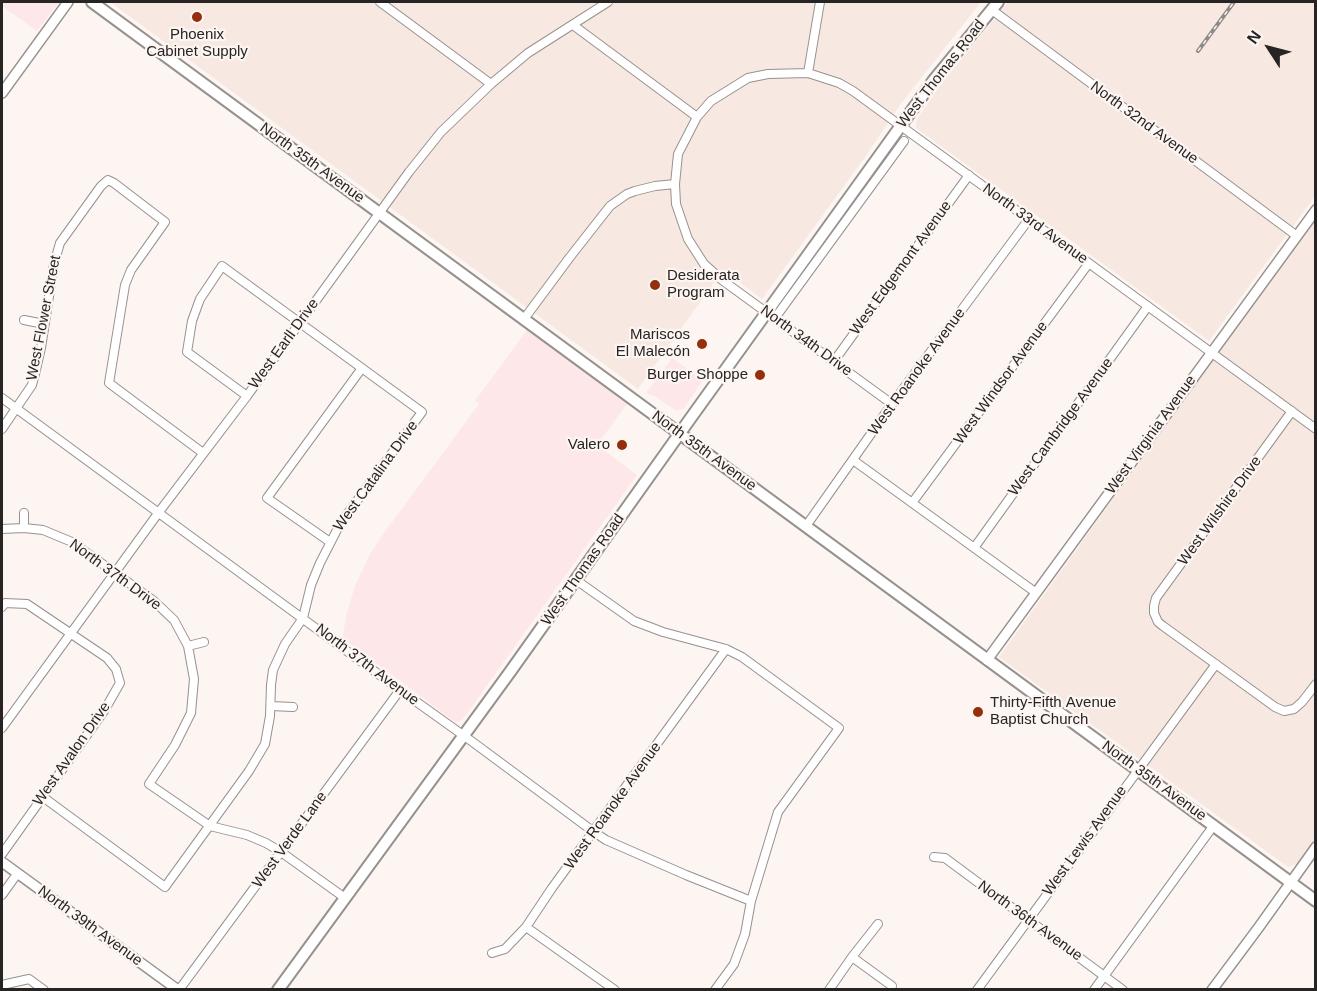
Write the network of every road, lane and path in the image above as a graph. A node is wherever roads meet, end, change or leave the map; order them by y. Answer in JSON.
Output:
{"nodes":[{"id":1,"x":68,"y":2,"type":"edge"},
{"id":2,"x":92,"y":2,"type":"edge"},
{"id":3,"x":380,"y":2,"type":"edge"},
{"id":4,"x":608,"y":2,"type":"edge"},
{"id":5,"x":820,"y":2,"type":"edge"},
{"id":6,"x":995,"y":6,"type":"edge"},
{"id":7,"x":573,"y":25,"type":"junction"},
{"id":8,"x":808,"y":72,"type":"junction"},
{"id":9,"x":491,"y":84,"type":"junction"},
{"id":10,"x":2,"y":93,"type":"edge"},
{"id":11,"x":697,"y":117,"type":"junction"},
{"id":12,"x":900,"y":125,"type":"junction"},
{"id":13,"x":904,"y":141,"type":"dead end"},
{"id":14,"x":885,"y":147,"type":"junction"},
{"id":15,"x":894,"y":154,"type":"junction"},
{"id":16,"x":969,"y":175,"type":"junction"},
{"id":17,"x":675,"y":184,"type":"junction"},
{"id":18,"x":1316,"y":210,"type":"edge"},
{"id":19,"x":380,"y":213,"type":"junction"},
{"id":20,"x":1029,"y":219,"type":"junction"},
{"id":21,"x":1297,"y":236,"type":"junction"},
{"id":22,"x":1089,"y":263,"type":"junction"},
{"id":23,"x":1148,"y":306,"type":"junction"},
{"id":24,"x":771,"y":315,"type":"junction"},
{"id":25,"x":524,"y":319,"type":"junction"},
{"id":26,"x":24,"y":320,"type":"dead end"},
{"id":27,"x":299,"y":322,"type":"junction"},
{"id":28,"x":44,"y":324,"type":"junction"},
{"id":29,"x":1211,"y":352,"type":"junction"},
{"id":30,"x":834,"y":361,"type":"junction"},
{"id":31,"x":362,"y":368,"type":"junction"},
{"id":32,"x":247,"y":396,"type":"junction"},
{"id":33,"x":2,"y":398,"type":"edge"},
{"id":34,"x":892,"y":404,"type":"junction"},
{"id":35,"x":16,"y":408,"type":"junction"},
{"id":36,"x":1292,"y":411,"type":"junction"},
{"id":37,"x":2,"y":429,"type":"edge"},
{"id":38,"x":1316,"y":429,"type":"edge"},
{"id":39,"x":680,"y":433,"type":"junction"},
{"id":40,"x":203,"y":453,"type":"junction"},
{"id":41,"x":853,"y":460,"type":"junction"},
{"id":42,"x":912,"y":503,"type":"junction"},
{"id":43,"x":159,"y":512,"type":"junction"},
{"id":44,"x":24,"y":513,"type":"dead end"},
{"id":45,"x":806,"y":525,"type":"junction"},
{"id":46,"x":24,"y":528,"type":"junction"},
{"id":47,"x":2,"y":529,"type":"edge"},
{"id":48,"x":330,"y":543,"type":"junction"},
{"id":49,"x":974,"y":548,"type":"junction"},
{"id":50,"x":116,"y":573,"type":"junction"},
{"id":51,"x":576,"y":580,"type":"junction"},
{"id":52,"x":1035,"y":592,"type":"junction"},
{"id":53,"x":2,"y":607,"type":"edge"},
{"id":54,"x":303,"y":618,"type":"junction"},
{"id":55,"x":70,"y":634,"type":"junction"},
{"id":56,"x":204,"y":642,"type":"dead end"},
{"id":57,"x":188,"y":646,"type":"junction"},
{"id":58,"x":726,"y":649,"type":"junction"},
{"id":59,"x":987,"y":660,"type":"junction"},
{"id":60,"x":1216,"y":664,"type":"junction"},
{"id":61,"x":1316,"y":684,"type":"edge"},
{"id":62,"x":400,"y":690,"type":"junction"},
{"id":63,"x":271,"y":706,"type":"junction"},
{"id":64,"x":293,"y":707,"type":"dead end"},
{"id":65,"x":2,"y":728,"type":"edge"},
{"id":66,"x":465,"y":736,"type":"junction"},
{"id":67,"x":1138,"y":769,"type":"junction"},
{"id":68,"x":43,"y":797,"type":"junction"},
{"id":69,"x":1214,"y":825,"type":"junction"},
{"id":70,"x":210,"y":826,"type":"junction"},
{"id":71,"x":594,"y":832,"type":"junction"},
{"id":72,"x":1316,"y":847,"type":"edge"},
{"id":73,"x":281,"y":852,"type":"junction"},
{"id":74,"x":2,"y":854,"type":"edge"},
{"id":75,"x":934,"y":857,"type":"dead end"},
{"id":76,"x":2,"y":862,"type":"edge"},
{"id":77,"x":17,"y":874,"type":"junction"},
{"id":78,"x":1290,"y":882,"type":"junction"},
{"id":79,"x":2,"y":895,"type":"edge"},
{"id":80,"x":345,"y":898,"type":"junction"},
{"id":81,"x":751,"y":901,"type":"junction"},
{"id":82,"x":1316,"y":901,"type":"edge"},
{"id":83,"x":1028,"y":919,"type":"junction"},
{"id":84,"x":878,"y":924,"type":"dead end"},
{"id":85,"x":526,"y":927,"type":"junction"},
{"id":86,"x":492,"y":953,"type":"dead end"},
{"id":87,"x":852,"y":957,"type":"junction"},
{"id":88,"x":1104,"y":976,"type":"junction"},
{"id":89,"x":2,"y":985,"type":"edge"},
{"id":90,"x":892,"y":986,"type":"dead end"},
{"id":91,"x":44,"y":990,"type":"edge"},
{"id":92,"x":179,"y":990,"type":"edge"},
{"id":93,"x":278,"y":990,"type":"edge"},
{"id":94,"x":615,"y":990,"type":"edge"},
{"id":95,"x":715,"y":990,"type":"edge"},
{"id":96,"x":829,"y":990,"type":"edge"},
{"id":97,"x":977,"y":990,"type":"edge"},
{"id":98,"x":1094,"y":990,"type":"edge"},
{"id":99,"x":1124,"y":990,"type":"edge"},
{"id":100,"x":1212,"y":990,"type":"edge"}],
"edges":[{"from":1,"to":10,"type":"street"},
{"from":2,"to":19,"type":"main road","name":"North 35th Avenue"},
{"from":3,"to":9,"type":"street"},
{"from":4,"to":7,"type":"street","name":"West Earll Drive"},
{"from":5,"to":8,"type":"street"},
{"from":6,"to":12,"type":"main road","name":"West Thomas Road"},
{"from":6,"to":21,"type":"street","name":"North 32nd Avenue"},
{"from":7,"to":9,"type":"street","name":"West Earll Drive"},
{"from":7,"to":11,"type":"street"},
{"from":8,"to":11,"type":"street"},
{"from":8,"to":12,"type":"street","name":"North 33rd Avenue"},
{"from":9,"to":19,"type":"street","name":"West Earll Drive"},
{"from":11,"to":17,"type":"street"},
{"from":12,"to":14,"type":"main road","name":"West Thomas Road"},
{"from":12,"to":16,"type":"street","name":"North 33rd Avenue"},
{"from":13,"to":15,"type":"street","name":"West Thomas Road"},
{"from":14,"to":15,"type":"street"},
{"from":14,"to":24,"type":"main road","name":"West Thomas Road"},
{"from":15,"to":24,"type":"street","name":"West Thomas Road"},
{"from":16,"to":20,"type":"street","name":"North 33rd Avenue"},
{"from":16,"to":30,"type":"street","name":"West Edgemont Avenue"},
{"from":17,"to":24,"type":"street","name":"North 34th Drive"},
{"from":17,"to":25,"type":"street"},
{"from":18,"to":21,"type":"street","name":"West Virginia Avenue"},
{"from":19,"to":25,"type":"main road","name":"North 35th Avenue"},
{"from":19,"to":27,"type":"street","name":"West Earll Drive"},
{"from":20,"to":22,"type":"street","name":"North 33rd Avenue"},
{"from":20,"to":34,"type":"street","name":"West Roanoke Avenue"},
{"from":21,"to":29,"type":"street","name":"West Virginia Avenue"},
{"from":22,"to":23,"type":"street","name":"North 33rd Avenue"},
{"from":22,"to":42,"type":"street","name":"West Windsor Avenue"},
{"from":23,"to":29,"type":"street","name":"North 33rd Avenue"},
{"from":23,"to":49,"type":"street","name":"West Cambridge Avenue"},
{"from":24,"to":30,"type":"street","name":"North 34th Drive"},
{"from":24,"to":39,"type":"main road","name":"West Thomas Road"},
{"from":25,"to":39,"type":"main road","name":"North 35th Avenue"},
{"from":26,"to":28,"type":"street"},
{"from":27,"to":31,"type":"street"},
{"from":27,"to":32,"type":"street","name":"West Earll Drive"},
{"from":27,"to":32,"type":"street"},
{"from":28,"to":35,"type":"street","name":"West Flower Street"},
{"from":28,"to":40,"type":"street","name":"West Flower Street"},
{"from":29,"to":36,"type":"street","name":"North 33rd Avenue"},
{"from":29,"to":52,"type":"street","name":"West Virginia Avenue"},
{"from":30,"to":34,"type":"street","name":"North 34th Drive"},
{"from":31,"to":48,"type":"street","name":"West Catalina Drive"},
{"from":31,"to":48,"type":"street"},
{"from":32,"to":40,"type":"street","name":"West Earll Drive"},
{"from":33,"to":35,"type":"street","name":"North 37th Avenue"},
{"from":34,"to":41,"type":"street","name":"West Roanoke Avenue"},
{"from":35,"to":37,"type":"street","name":"West Flower Street"},
{"from":35,"to":43,"type":"street","name":"North 37th Avenue"},
{"from":36,"to":38,"type":"street","name":"North 33rd Avenue"},
{"from":36,"to":60,"type":"street","name":"West Wilshire Drive"},
{"from":39,"to":45,"type":"main road","name":"North 35th Avenue"},
{"from":39,"to":51,"type":"main road","name":"West Thomas Road"},
{"from":40,"to":43,"type":"street","name":"West Earll Drive"},
{"from":41,"to":42,"type":"street"},
{"from":41,"to":45,"type":"street","name":"West Roanoke Avenue"},
{"from":42,"to":49,"type":"street"},
{"from":43,"to":50,"type":"street","name":"West Earll Drive"},
{"from":43,"to":54,"type":"street","name":"North 37th Avenue"},
{"from":44,"to":46,"type":"street"},
{"from":45,"to":59,"type":"main road","name":"North 35th Avenue"},
{"from":46,"to":47,"type":"street","name":"North 37th Drive"},
{"from":46,"to":50,"type":"street","name":"North 37th Drive"},
{"from":48,"to":54,"type":"street","name":"West Catalina Drive"},
{"from":49,"to":52,"type":"street"},
{"from":50,"to":55,"type":"street","name":"West Earll Drive"},
{"from":50,"to":57,"type":"street","name":"North 37th Drive"},
{"from":51,"to":58,"type":"street"},
{"from":51,"to":66,"type":"main road","name":"West Thomas Road"},
{"from":52,"to":59,"type":"street","name":"West Virginia Avenue"},
{"from":53,"to":55,"type":"street"},
{"from":54,"to":62,"type":"street","name":"North 37th Avenue"},
{"from":54,"to":63,"type":"street","name":"West Catalina Drive"},
{"from":55,"to":65,"type":"street","name":"West Earll Drive"},
{"from":55,"to":68,"type":"street","name":"West Avalon Drive"},
{"from":56,"to":57,"type":"street"},
{"from":57,"to":70,"type":"street","name":"North 37th Drive"},
{"from":58,"to":71,"type":"street","name":"West Roanoke Avenue"},
{"from":58,"to":81,"type":"street"},
{"from":59,"to":67,"type":"main road","name":"North 35th Avenue"},
{"from":60,"to":61,"type":"street"},
{"from":60,"to":67,"type":"street","name":"West Lewis Avenue"},
{"from":62,"to":66,"type":"street","name":"North 37th Avenue"},
{"from":62,"to":73,"type":"street","name":"West Verde Lane"},
{"from":63,"to":64,"type":"street"},
{"from":63,"to":70,"type":"street","name":"West Catalina Drive"},
{"from":66,"to":71,"type":"street","name":"North 37th Avenue"},
{"from":66,"to":80,"type":"main road","name":"West Thomas Road"},
{"from":67,"to":69,"type":"main road","name":"North 35th Avenue"},
{"from":67,"to":83,"type":"street","name":"West Lewis Avenue"},
{"from":68,"to":70,"type":"street","name":"West Catalina Drive"},
{"from":68,"to":74,"type":"street","name":"West Avalon Drive"},
{"from":69,"to":78,"type":"main road","name":"North 35th Avenue"},
{"from":69,"to":88,"type":"street"},
{"from":70,"to":73,"type":"street"},
{"from":71,"to":81,"type":"street","name":"North 37th Avenue"},
{"from":71,"to":85,"type":"street","name":"West Roanoke Avenue"},
{"from":72,"to":78,"type":"street"},
{"from":73,"to":80,"type":"street"},
{"from":73,"to":92,"type":"street","name":"West Verde Lane"},
{"from":75,"to":83,"type":"street","name":"North 36th Avenue"},
{"from":76,"to":77,"type":"street","name":"North 39th Avenue"},
{"from":77,"to":79,"type":"street"},
{"from":77,"to":92,"type":"street","name":"North 39th Avenue"},
{"from":78,"to":82,"type":"main road","name":"North 35th Avenue"},
{"from":78,"to":100,"type":"street"},
{"from":80,"to":93,"type":"main road","name":"West Thomas Road"},
{"from":81,"to":95,"type":"street"},
{"from":83,"to":88,"type":"street","name":"North 36th Avenue"},
{"from":83,"to":97,"type":"street","name":"West Lewis Avenue"},
{"from":84,"to":87,"type":"street"},
{"from":85,"to":86,"type":"street","name":"West Roanoke Avenue"},
{"from":85,"to":94,"type":"street"},
{"from":87,"to":90,"type":"street"},
{"from":87,"to":96,"type":"street"},
{"from":88,"to":98,"type":"street"},
{"from":88,"to":99,"type":"street","name":"North 36th Avenue"},
{"from":89,"to":91,"type":"street"}]}
